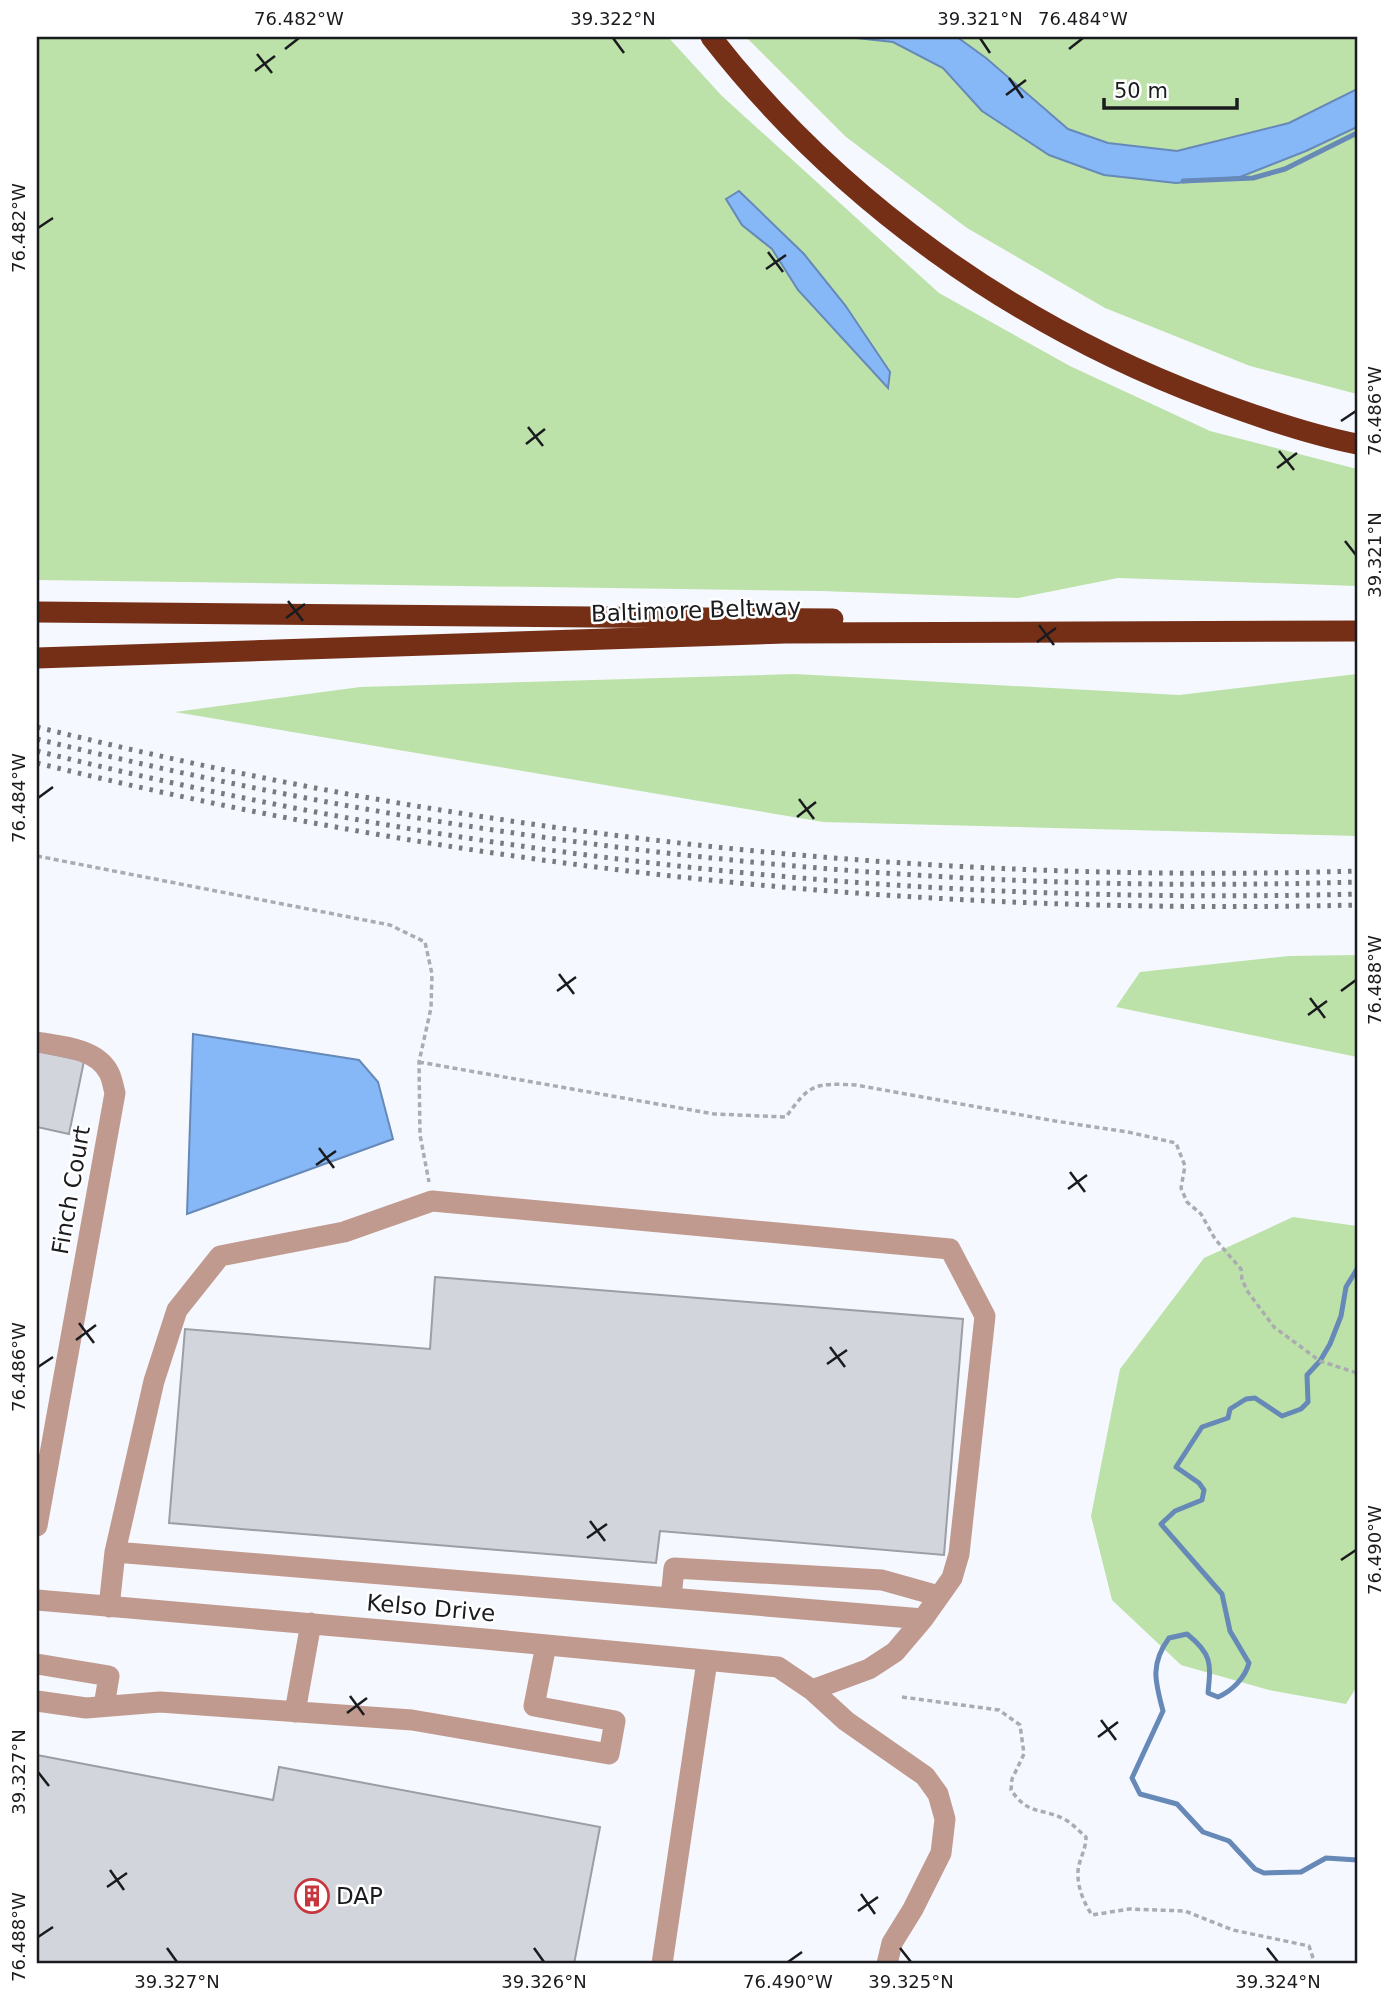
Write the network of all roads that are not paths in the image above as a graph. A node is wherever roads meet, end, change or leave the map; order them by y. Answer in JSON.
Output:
{"nodes":[{"id":1,"x":713,"y":40,"type":"edge"},
{"id":2,"x":1357,"y":444,"type":"edge"},
{"id":3,"x":37,"y":612,"type":"edge"},
{"id":4,"x":1301,"y":630,"type":"junction"},
{"id":5,"x":1357,"y":631,"type":"edge"},
{"id":6,"x":37,"y":659,"type":"edge"},
{"id":7,"x":37,"y":1042,"type":"edge"},
{"id":8,"x":41,"y":1484,"type":"edge"},
{"id":9,"x":37,"y":1526,"type":"edge"},
{"id":10,"x":115,"y":1552,"type":"junction"},
{"id":11,"x":939,"y":1596,"type":"junction"},
{"id":12,"x":671,"y":1598,"type":"junction"},
{"id":13,"x":37,"y":1600,"type":"edge"},
{"id":14,"x":109,"y":1607,"type":"junction"},
{"id":15,"x":923,"y":1619,"type":"junction"},
{"id":16,"x":311,"y":1623,"type":"junction"},
{"id":17,"x":546,"y":1645,"type":"junction"},
{"id":18,"x":707,"y":1661,"type":"junction"},
{"id":19,"x":37,"y":1664,"type":"edge"},
{"id":20,"x":812,"y":1690,"type":"junction"},
{"id":21,"x":37,"y":1701,"type":"edge"},
{"id":22,"x":104,"y":1706,"type":"junction"},
{"id":23,"x":534,"y":1706,"type":"junction"},
{"id":24,"x":295,"y":1712,"type":"junction"},
{"id":25,"x":528,"y":1740,"type":"junction"},
{"id":26,"x":662,"y":1964,"type":"edge"},
{"id":27,"x":887,"y":1964,"type":"edge"}],
"edges":[{"from":1,"to":2,"type":"highway"},
{"from":3,"to":4,"type":"highway"},
{"from":4,"to":5,"type":"highway","name":"Baltimore Beltway"},
{"from":4,"to":6,"type":"highway","name":"Baltimore Beltway"},
{"from":7,"to":8,"type":"street","name":"Finch Court"},
{"from":8,"to":9,"type":"street","name":"Finch Court"},
{"from":10,"to":11,"type":"street"},
{"from":10,"to":12,"type":"street"},
{"from":10,"to":14,"type":"street"},
{"from":11,"to":12,"type":"street"},
{"from":11,"to":15,"type":"street"},
{"from":12,"to":15,"type":"street"},
{"from":13,"to":14,"type":"street","name":"Kelso Drive"},
{"from":14,"to":16,"type":"street","name":"Kelso Drive"},
{"from":15,"to":20,"type":"street"},
{"from":16,"to":17,"type":"street","name":"Kelso Drive"},
{"from":16,"to":24,"type":"street"},
{"from":17,"to":18,"type":"street","name":"Kelso Drive"},
{"from":17,"to":23,"type":"street"},
{"from":18,"to":20,"type":"street","name":"Kelso Drive"},
{"from":18,"to":26,"type":"street"},
{"from":19,"to":22,"type":"street"},
{"from":20,"to":27,"type":"street","name":"Kelso Drive"},
{"from":21,"to":22,"type":"street"},
{"from":22,"to":24,"type":"street"},
{"from":23,"to":25,"type":"street"},
{"from":23,"to":25,"type":"street"},
{"from":24,"to":25,"type":"street"}]}
